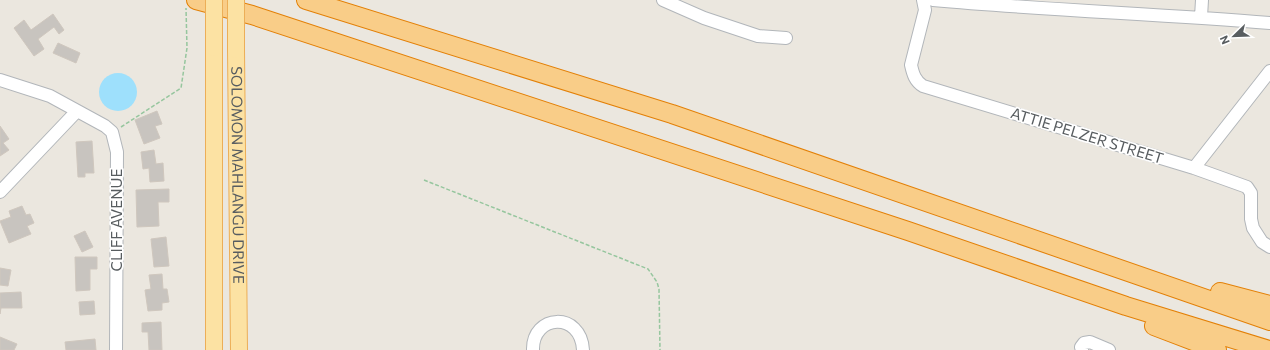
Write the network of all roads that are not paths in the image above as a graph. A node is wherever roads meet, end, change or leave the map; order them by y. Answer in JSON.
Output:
{"nodes":[{"id":1,"x":214,"y":0,"type":"edge"},
{"id":2,"x":236,"y":0,"type":"edge"},
{"id":3,"x":306,"y":0,"type":"edge"},
{"id":4,"x":663,"y":0,"type":"edge"},
{"id":5,"x":924,"y":0,"type":"edge"},
{"id":6,"x":933,"y":0,"type":"edge"},
{"id":7,"x":1202,"y":0,"type":"edge"},
{"id":8,"x":191,"y":4,"type":"edge"},
{"id":9,"x":1201,"y":17,"type":"junction"},
{"id":10,"x":1270,"y":23,"type":"edge"},
{"id":11,"x":786,"y":38,"type":"dead end"},
{"id":12,"x":1270,"y":71,"type":"edge"},
{"id":13,"x":0,"y":80,"type":"edge"},
{"id":14,"x":77,"y":111,"type":"junction"},
{"id":15,"x":1194,"y":168,"type":"junction"},
{"id":16,"x":0,"y":192,"type":"edge"},
{"id":17,"x":908,"y":231,"type":"junction"},
{"id":18,"x":1270,"y":247,"type":"edge"},
{"id":19,"x":1113,"y":267,"type":"junction"},
{"id":20,"x":1270,"y":305,"type":"edge"},
{"id":21,"x":1270,"y":321,"type":"edge"},
{"id":22,"x":116,"y":350,"type":"edge"},
{"id":23,"x":214,"y":350,"type":"edge"},
{"id":24,"x":239,"y":350,"type":"edge"},
{"id":25,"x":533,"y":350,"type":"edge"},
{"id":26,"x":583,"y":350,"type":"edge"},
{"id":27,"x":1082,"y":350,"type":"edge"},
{"id":28,"x":1109,"y":350,"type":"edge"},
{"id":29,"x":1217,"y":350,"type":"edge"},
{"id":30,"x":1269,"y":350,"type":"edge"}],
"edges":[{"from":1,"to":23,"type":"main road","name":"SOLOMON MAHLANGU DRIVE","bridge":true},
{"from":2,"to":24,"type":"main road","name":"SOLOMON MAHLANGU DRIVE","bridge":true},
{"from":3,"to":19,"type":"highway"},
{"from":4,"to":11,"type":"street"},
{"from":5,"to":15,"type":"street","name":"ATTIE PELZER STREET"},
{"from":6,"to":9,"type":"street"},
{"from":7,"to":9,"type":"street"},
{"from":8,"to":17,"type":"highway"},
{"from":9,"to":10,"type":"street"},
{"from":12,"to":15,"type":"street"},
{"from":13,"to":14,"type":"street"},
{"from":14,"to":16,"type":"street"},
{"from":14,"to":22,"type":"street","name":"CLIFF AVENUE"},
{"from":15,"to":18,"type":"street","name":"ATTIE PELZER STREET"},
{"from":17,"to":29,"type":"highway"},
{"from":17,"to":30,"type":"highway"},
{"from":19,"to":20,"type":"highway"},
{"from":19,"to":21,"type":"highway"},
{"from":25,"to":26,"type":"street"},
{"from":27,"to":28,"type":"street"}]}
